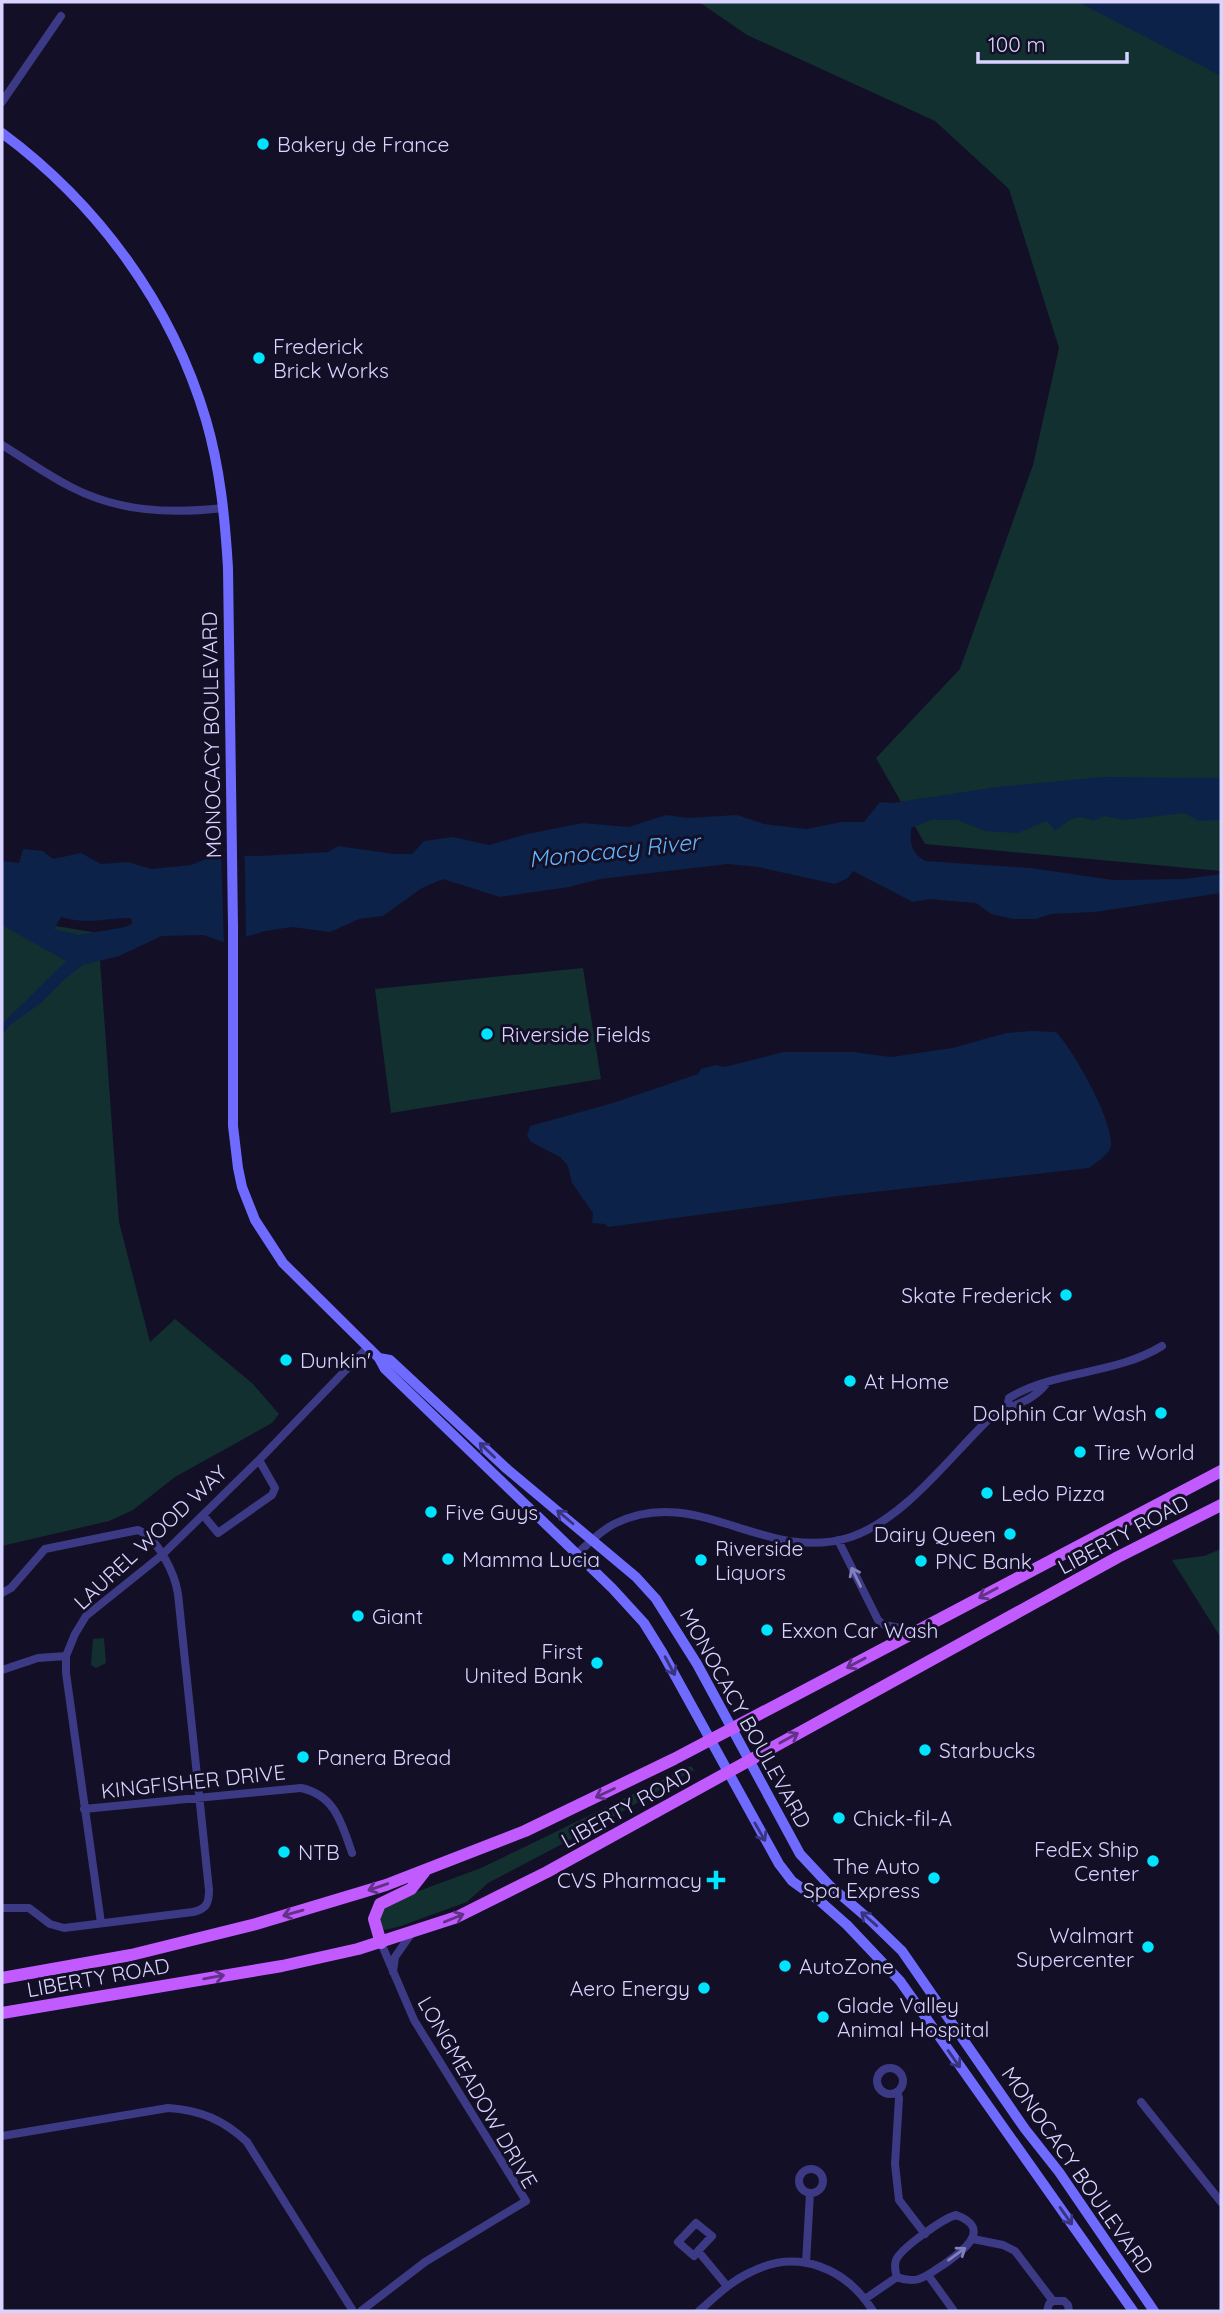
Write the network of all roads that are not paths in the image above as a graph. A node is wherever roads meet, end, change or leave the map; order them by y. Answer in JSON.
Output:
{"nodes":[{"id":1,"x":61,"y":16,"type":"dead end"},
{"id":2,"x":2,"y":102,"type":"edge"},
{"id":3,"x":2,"y":133,"type":"edge"},
{"id":4,"x":2,"y":444,"type":"edge"},
{"id":5,"x":223,"y":508,"type":"junction"},
{"id":6,"x":1162,"y":1346,"type":"dead end"},
{"id":7,"x":367,"y":1348,"type":"junction"},
{"id":8,"x":379,"y":1358,"type":"junction"},
{"id":9,"x":259,"y":1460,"type":"junction"},
{"id":10,"x":1220,"y":1470,"type":"edge"},
{"id":11,"x":1221,"y":1505,"type":"edge"},
{"id":12,"x":203,"y":1515,"type":"junction"},
{"id":13,"x":593,"y":1540,"type":"junction"},
{"id":14,"x":838,"y":1540,"type":"junction"},
{"id":15,"x":577,"y":1554,"type":"junction"},
{"id":16,"x":162,"y":1555,"type":"junction"},
{"id":17,"x":2,"y":1593,"type":"edge"},
{"id":18,"x":917,"y":1631,"type":"junction"},
{"id":19,"x":66,"y":1656,"type":"junction"},
{"id":20,"x":2,"y":1670,"type":"edge"},
{"id":21,"x":732,"y":1729,"type":"junction"},
{"id":22,"x":710,"y":1740,"type":"junction"},
{"id":23,"x":749,"y":1760,"type":"junction"},
{"id":24,"x":727,"y":1772,"type":"junction"},
{"id":25,"x":200,"y":1797,"type":"junction"},
{"id":26,"x":84,"y":1809,"type":"junction"},
{"id":27,"x":352,"y":1853,"type":"dead end"},
{"id":28,"x":426,"y":1871,"type":"junction"},
{"id":29,"x":2,"y":1908,"type":"edge"},
{"id":30,"x":101,"y":1923,"type":"junction"},
{"id":31,"x":411,"y":1934,"type":"junction"},
{"id":32,"x":381,"y":1943,"type":"junction"},
{"id":33,"x":393,"y":1975,"type":"junction"},
{"id":34,"x":2,"y":1978,"type":"edge"},
{"id":35,"x":2,"y":2012,"type":"edge"},
{"id":36,"x":897,"y":2092,"type":"dead end"},
{"id":37,"x":1142,"y":2102,"type":"dead end"},
{"id":38,"x":2,"y":2136,"type":"edge"},
{"id":39,"x":810,"y":2193,"type":"dead end"},
{"id":40,"x":1221,"y":2202,"type":"edge"},
{"id":41,"x":925,"y":2234,"type":"junction"},
{"id":42,"x":973,"y":2239,"type":"junction"},
{"id":43,"x":698,"y":2251,"type":"dead end"},
{"id":44,"x":806,"y":2263,"type":"junction"},
{"id":45,"x":928,"y":2275,"type":"junction"},
{"id":46,"x":897,"y":2277,"type":"junction"},
{"id":47,"x":727,"y":2286,"type":"junction"},
{"id":48,"x":865,"y":2299,"type":"junction"},
{"id":49,"x":1053,"y":2301,"type":"junction"},
{"id":50,"x":353,"y":2311,"type":"edge"},
{"id":51,"x":361,"y":2311,"type":"edge"},
{"id":52,"x":700,"y":2311,"type":"edge"},
{"id":53,"x":873,"y":2311,"type":"edge"},
{"id":54,"x":954,"y":2311,"type":"edge"},
{"id":55,"x":1047,"y":2311,"type":"edge"},
{"id":56,"x":1069,"y":2311,"type":"edge"},
{"id":57,"x":1133,"y":2311,"type":"edge"},
{"id":58,"x":1154,"y":2311,"type":"edge"}],
"edges":[{"from":1,"to":2,"type":"street"},
{"from":3,"to":5,"type":"main road","name":"MONOCACY BOULEVARD"},
{"from":4,"to":5,"type":"street"},
{"from":5,"to":7,"type":"main road","name":"MONOCACY BOULEVARD"},
{"from":6,"to":14,"type":"street"},
{"from":7,"to":8,"type":"main road","name":"MONOCACY BOULEVARD"},
{"from":7,"to":9,"type":"street","name":"LAUREL WOOD WAY"},
{"from":13,"to":8,"type":"main road","name":"MONOCACY BOULEVARD","one_way":true},
{"from":8,"to":15,"type":"main road","name":"MONOCACY BOULEVARD"},
{"from":9,"to":12,"type":"street","name":"LAUREL WOOD WAY"},
{"from":9,"to":12,"type":"street"},
{"from":10,"to":18,"type":"main road","name":"LIBERTY ROAD","one_way":true},
{"from":23,"to":11,"type":"main road","name":"LIBERTY ROAD","one_way":true},
{"from":12,"to":16,"type":"street","name":"LAUREL WOOD WAY"},
{"from":13,"to":14,"type":"street"},
{"from":13,"to":15,"type":"street"},
{"from":13,"to":21,"type":"main road","name":"MONOCACY BOULEVARD"},
{"from":18,"to":14,"type":"street","one_way":true},
{"from":15,"to":22,"type":"main road","name":"MONOCACY BOULEVARD","one_way":true},
{"from":16,"to":17,"type":"street"},
{"from":16,"to":19,"type":"street","name":"LAUREL WOOD WAY"},
{"from":16,"to":25,"type":"street"},
{"from":18,"to":21,"type":"main road","name":"LIBERTY ROAD","one_way":true},
{"from":19,"to":20,"type":"street"},
{"from":19,"to":26,"type":"street","name":"LAUREL WOOD WAY"},
{"from":21,"to":22,"type":"main road","name":"LIBERTY ROAD"},
{"from":21,"to":23,"type":"main road","name":"MONOCACY BOULEVARD"},
{"from":22,"to":24,"type":"main road","name":"MONOCACY BOULEVARD"},
{"from":22,"to":28,"type":"main road","name":"LIBERTY ROAD","one_way":true},
{"from":23,"to":24,"type":"main road","name":"LIBERTY ROAD"},
{"from":58,"to":23,"type":"main road","name":"MONOCACY BOULEVARD","one_way":true},
{"from":31,"to":24,"type":"main road","name":"LIBERTY ROAD","one_way":true},
{"from":24,"to":57,"type":"main road","name":"MONOCACY BOULEVARD","one_way":true},
{"from":25,"to":26,"type":"street","name":"KINGFISHER DRIVE"},
{"from":25,"to":27,"type":"street","name":"KINGFISHER DRIVE"},
{"from":25,"to":30,"type":"street"},
{"from":26,"to":30,"type":"street","name":"LAUREL WOOD WAY"},
{"from":28,"to":32,"type":"main road"},
{"from":28,"to":34,"type":"main road","name":"LIBERTY ROAD","one_way":true},
{"from":29,"to":30,"type":"street"},
{"from":31,"to":32,"type":"main road","name":"LIBERTY ROAD"},
{"from":31,"to":33,"type":"street"},
{"from":32,"to":33,"type":"street","name":"LONGMEADOW DRIVE"},
{"from":35,"to":32,"type":"main road","name":"LIBERTY ROAD","one_way":true},
{"from":33,"to":51,"type":"street","name":"LONGMEADOW DRIVE"},
{"from":36,"to":41,"type":"street"},
{"from":37,"to":40,"type":"street"},
{"from":38,"to":50,"type":"street"},
{"from":39,"to":44,"type":"street"},
{"from":41,"to":42,"type":"street"},
{"from":41,"to":46,"type":"street"},
{"from":45,"to":42,"type":"street","one_way":true},
{"from":42,"to":49,"type":"street"},
{"from":43,"to":47,"type":"street"},
{"from":44,"to":47,"type":"street"},
{"from":44,"to":48,"type":"street"},
{"from":45,"to":46,"type":"street"},
{"from":45,"to":54,"type":"street"},
{"from":46,"to":48,"type":"street"},
{"from":47,"to":52,"type":"street"},
{"from":48,"to":53,"type":"street"},
{"from":49,"to":55,"type":"street"},
{"from":49,"to":56,"type":"street"}]}
